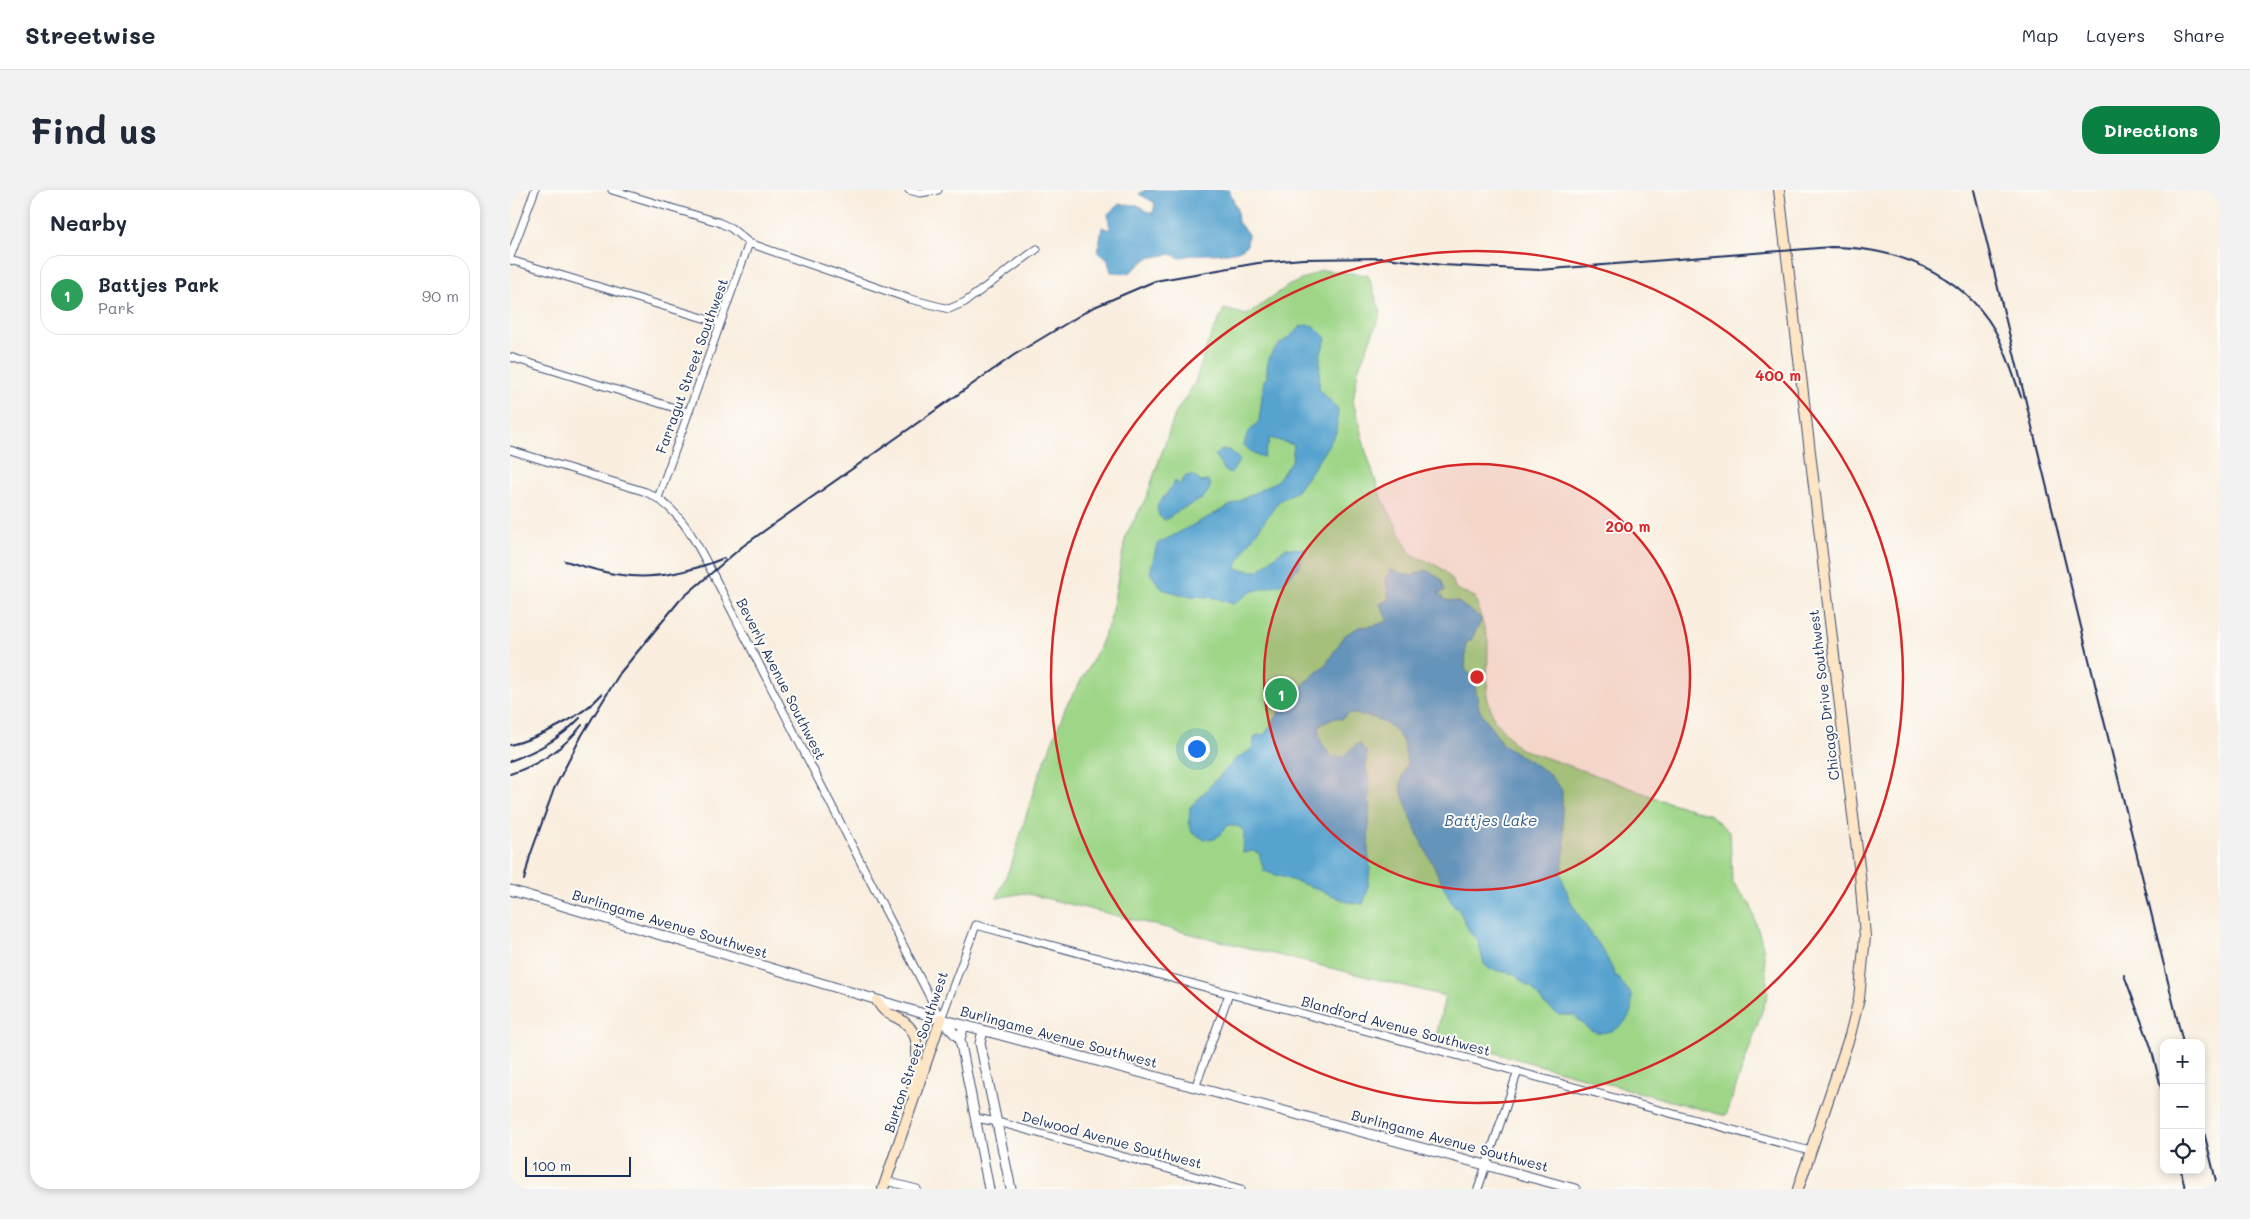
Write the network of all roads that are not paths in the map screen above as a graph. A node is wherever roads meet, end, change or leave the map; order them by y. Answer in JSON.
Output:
{"nodes":[{"id":1,"x":534,"y":190,"type":"edge"},
{"id":2,"x":612,"y":190,"type":"edge"},
{"id":3,"x":909,"y":190,"type":"edge"},
{"id":4,"x":938,"y":190,"type":"edge"},
{"id":5,"x":1780,"y":190,"type":"edge"},
{"id":6,"x":749,"y":243,"type":"junction"},
{"id":7,"x":1037,"y":249,"type":"dead end"},
{"id":8,"x":510,"y":258,"type":"edge"},
{"id":9,"x":720,"y":323,"type":"junction"},
{"id":10,"x":510,"y":358,"type":"edge"},
{"id":11,"x":688,"y":412,"type":"junction"},
{"id":12,"x":510,"y":450,"type":"edge"},
{"id":13,"x":658,"y":498,"type":"junction"},
{"id":14,"x":510,"y":890,"type":"edge"},
{"id":15,"x":976,"y":926,"type":"joint"},
{"id":16,"x":1229,"y":994,"type":"junction"},
{"id":17,"x":877,"y":1001,"type":"junction"},
{"id":18,"x":941,"y":1019,"type":"junction"},
{"id":19,"x":964,"y":1025,"type":"junction"},
{"id":20,"x":983,"y":1030,"type":"junction"},
{"id":21,"x":960,"y":1040,"type":"junction"},
{"id":22,"x":1518,"y":1071,"type":"junction"},
{"id":23,"x":1195,"y":1088,"type":"junction"},
{"id":24,"x":912,"y":1105,"type":"junction"},
{"id":25,"x":975,"y":1118,"type":"junction"},
{"id":26,"x":998,"y":1122,"type":"junction"},
{"id":27,"x":1810,"y":1151,"type":"junction"},
{"id":28,"x":1486,"y":1165,"type":"junction"},
{"id":29,"x":885,"y":1185,"type":"edge"},
{"id":30,"x":917,"y":1189,"type":"edge"},
{"id":31,"x":989,"y":1189,"type":"edge"},
{"id":32,"x":1011,"y":1189,"type":"edge"},
{"id":33,"x":1241,"y":1189,"type":"edge"},
{"id":34,"x":1478,"y":1189,"type":"edge"},
{"id":35,"x":1575,"y":1189,"type":"edge"},
{"id":36,"x":1798,"y":1189,"type":"edge"}],
"edges":[{"from":1,"to":8,"type":"street"},
{"from":2,"to":6,"type":"street"},
{"from":3,"to":4,"type":"street"},
{"from":5,"to":27,"type":"main road","name":"Chicago Drive Southwest"},
{"from":6,"to":7,"type":"street"},
{"from":6,"to":9,"type":"street","name":"Farragut Street Southwest"},
{"from":8,"to":9,"type":"street"},
{"from":9,"to":11,"type":"street","name":"Farragut Street Southwest"},
{"from":10,"to":11,"type":"street"},
{"from":11,"to":13,"type":"street","name":"Farragut Street Southwest"},
{"from":12,"to":13,"type":"street","name":"Beverly Avenue Southwest"},
{"from":13,"to":18,"type":"street","name":"Beverly Avenue Southwest"},
{"from":14,"to":17,"type":"street","name":"Burlingame Avenue Southwest"},
{"from":15,"to":16,"type":"street","name":"Blandford Avenue Southwest"},
{"from":15,"to":18,"type":"street","name":"Burton Street Southwest"},
{"from":16,"to":22,"type":"street","name":"Blandford Avenue Southwest"},
{"from":16,"to":23,"type":"street"},
{"from":17,"to":18,"type":"street","name":"Burlingame Avenue Southwest"},
{"from":17,"to":24,"type":"main road"},
{"from":18,"to":19,"type":"street","name":"Burlingame Avenue Southwest"},
{"from":18,"to":21,"type":"street"},
{"from":18,"to":24,"type":"main road","name":"Burton Street Southwest"},
{"from":19,"to":20,"type":"street","name":"Burlingame Avenue Southwest"},
{"from":19,"to":21,"type":"street"},
{"from":20,"to":23,"type":"street","name":"Burlingame Avenue Southwest"},
{"from":20,"to":26,"type":"street"},
{"from":21,"to":25,"type":"street"},
{"from":22,"to":27,"type":"street","name":"Blandford Avenue Southwest"},
{"from":22,"to":28,"type":"street"},
{"from":23,"to":28,"type":"street","name":"Burlingame Avenue Southwest"},
{"from":24,"to":29,"type":"main road","name":"Burton Street Southwest"},
{"from":25,"to":26,"type":"street","name":"Delwood Avenue Southwest"},
{"from":25,"to":31,"type":"street"},
{"from":26,"to":32,"type":"street"},
{"from":26,"to":33,"type":"street","name":"Delwood Avenue Southwest"},
{"from":27,"to":36,"type":"main road","name":"Chicago Drive Southwest"},
{"from":28,"to":34,"type":"street"},
{"from":28,"to":35,"type":"street","name":"Burlingame Avenue Southwest"},
{"from":29,"to":30,"type":"street"}]}
